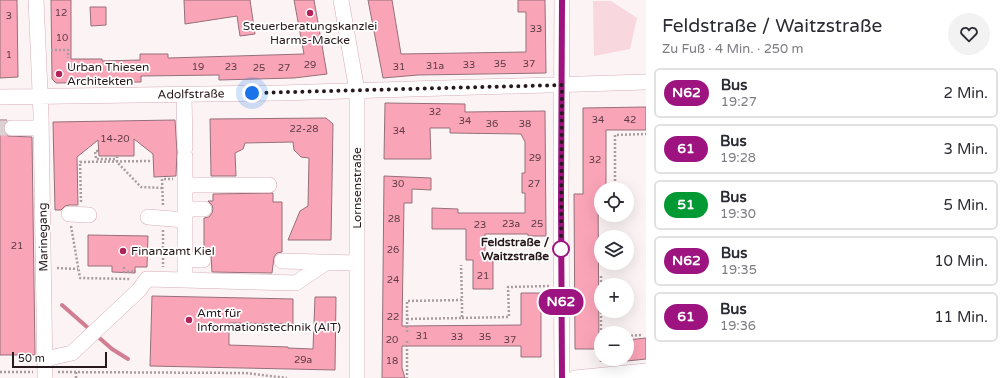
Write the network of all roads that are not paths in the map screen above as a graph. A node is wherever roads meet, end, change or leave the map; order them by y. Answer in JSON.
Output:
{"nodes":[{"id":1,"x":36,"y":0,"type":"edge"},
{"id":2,"x":341,"y":0,"type":"edge"},
{"id":3,"x":562,"y":0,"type":"edge"},
{"id":4,"x":646,"y":82,"type":"edge"},
{"id":5,"x":562,"y":85,"type":"junction"},
{"id":6,"x":358,"y":91,"type":"junction"},
{"id":7,"x":184,"y":94,"type":"junction"},
{"id":8,"x":0,"y":97,"type":"edge"},
{"id":9,"x":41,"y":97,"type":"junction"},
{"id":10,"x":12,"y":128,"type":"tunnel mouth"},
{"id":11,"x":41,"y":128,"type":"junction"},
{"id":12,"x":185,"y":185,"type":"junction"},
{"id":13,"x":269,"y":185,"type":"dead end"},
{"id":14,"x":204,"y":209,"type":"dead end"},
{"id":15,"x":185,"y":214,"type":"junction"},
{"id":16,"x":155,"y":218,"type":"road end"},
{"id":17,"x":185,"y":259,"type":"junction"},
{"id":18,"x":204,"y":260,"type":"dead end"},
{"id":19,"x":282,"y":261,"type":"dead end"},
{"id":20,"x":327,"y":262,"type":"junction"},
{"id":21,"x":357,"y":263,"type":"junction"},
{"id":22,"x":185,"y":280,"type":"junction"},
{"id":23,"x":45,"y":370,"type":"edge"},
{"id":24,"x":646,"y":371,"type":"edge"},
{"id":25,"x":357,"y":378,"type":"edge"},
{"id":26,"x":562,"y":378,"type":"edge"},
{"id":27,"x":575,"y":378,"type":"edge"}],
"edges":[{"from":1,"to":9,"type":"street","name":"Marinegang"},
{"from":2,"to":6,"type":"street","name":"Lornsenstraße"},
{"from":3,"to":5,"type":"street"},
{"from":4,"to":5,"type":"street","name":"Adolfstraße"},
{"from":5,"to":6,"type":"street","name":"Adolfstraße"},
{"from":5,"to":26,"type":"street"},
{"from":6,"to":7,"type":"street","name":"Adolfstraße"},
{"from":6,"to":21,"type":"street","name":"Lornsenstraße"},
{"from":7,"to":9,"type":"street","name":"Adolfstraße"},
{"from":7,"to":12,"type":"street"},
{"from":8,"to":9,"type":"street","name":"Adolfstraße"},
{"from":9,"to":11,"type":"street","name":"Marinegang"},
{"from":10,"to":11,"type":"street"},
{"from":11,"to":23,"type":"street","name":"Marinegang"},
{"from":12,"to":13,"type":"street"},
{"from":12,"to":15,"type":"street"},
{"from":14,"to":15,"type":"street"},
{"from":15,"to":16,"type":"street"},
{"from":15,"to":17,"type":"street"},
{"from":17,"to":18,"type":"street"},
{"from":17,"to":22,"type":"street"},
{"from":19,"to":20,"type":"street"},
{"from":20,"to":21,"type":"street"},
{"from":20,"to":22,"type":"street"},
{"from":21,"to":25,"type":"street","name":"Lornsenstraße"},
{"from":22,"to":23,"type":"street"},
{"from":24,"to":27,"type":"street"}]}
